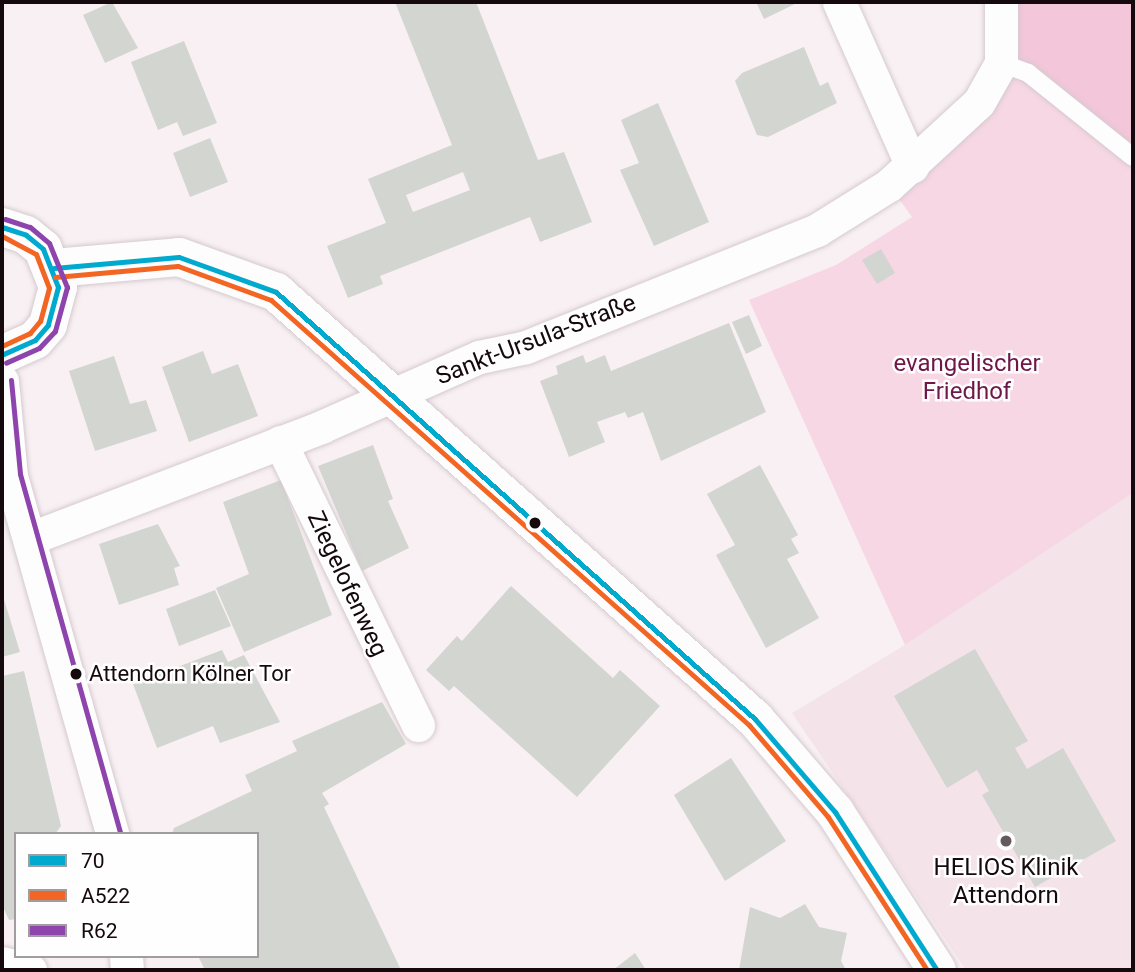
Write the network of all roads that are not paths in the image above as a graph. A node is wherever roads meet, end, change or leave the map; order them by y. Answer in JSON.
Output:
{"nodes":[{"id":1,"x":839,"y":2,"type":"edge"},
{"id":2,"x":1001,"y":2,"type":"edge"},
{"id":3,"x":1001,"y":63,"type":"junction"},
{"id":4,"x":1133,"y":158,"type":"edge"},
{"id":5,"x":912,"y":166,"type":"junction"},
{"id":6,"x":2,"y":227,"type":"edge"},
{"id":7,"x":54,"y":268,"type":"junction"},
{"id":8,"x":2,"y":355,"type":"edge"},
{"id":9,"x":2,"y":381,"type":"edge"},
{"id":10,"x":396,"y":395,"type":"junction"},
{"id":11,"x":281,"y":442,"type":"junction"},
{"id":12,"x":31,"y":538,"type":"junction"},
{"id":13,"x":418,"y":725,"type":"dead end"},
{"id":14,"x":111,"y":832,"type":"edge"},
{"id":15,"x":2,"y":963,"type":"edge"},
{"id":16,"x":30,"y":970,"type":"edge"},
{"id":17,"x":937,"y":970,"type":"edge"}],
"edges":[{"from":1,"to":5,"type":"street"},
{"from":2,"to":3,"type":"street","name":"Sankt-Ursula-Straße"},
{"from":3,"to":4,"type":"lane"},
{"from":3,"to":5,"type":"street","name":"Sankt-Ursula-Straße"},
{"from":5,"to":10,"type":"street","name":"Sankt-Ursula-Straße"},
{"from":6,"to":7,"type":"main road"},
{"from":7,"to":8,"type":"main road"},
{"from":7,"to":10,"type":"main road"},
{"from":9,"to":12,"type":"street"},
{"from":10,"to":11,"type":"street","name":"Sankt-Ursula-Straße"},
{"from":10,"to":17,"type":"main road"},
{"from":11,"to":12,"type":"street","name":"Sankt-Ursula-Straße"},
{"from":11,"to":13,"type":"street","name":"Ziegelofenweg"},
{"from":12,"to":14,"type":"street"},
{"from":15,"to":16,"type":"street"}]}
